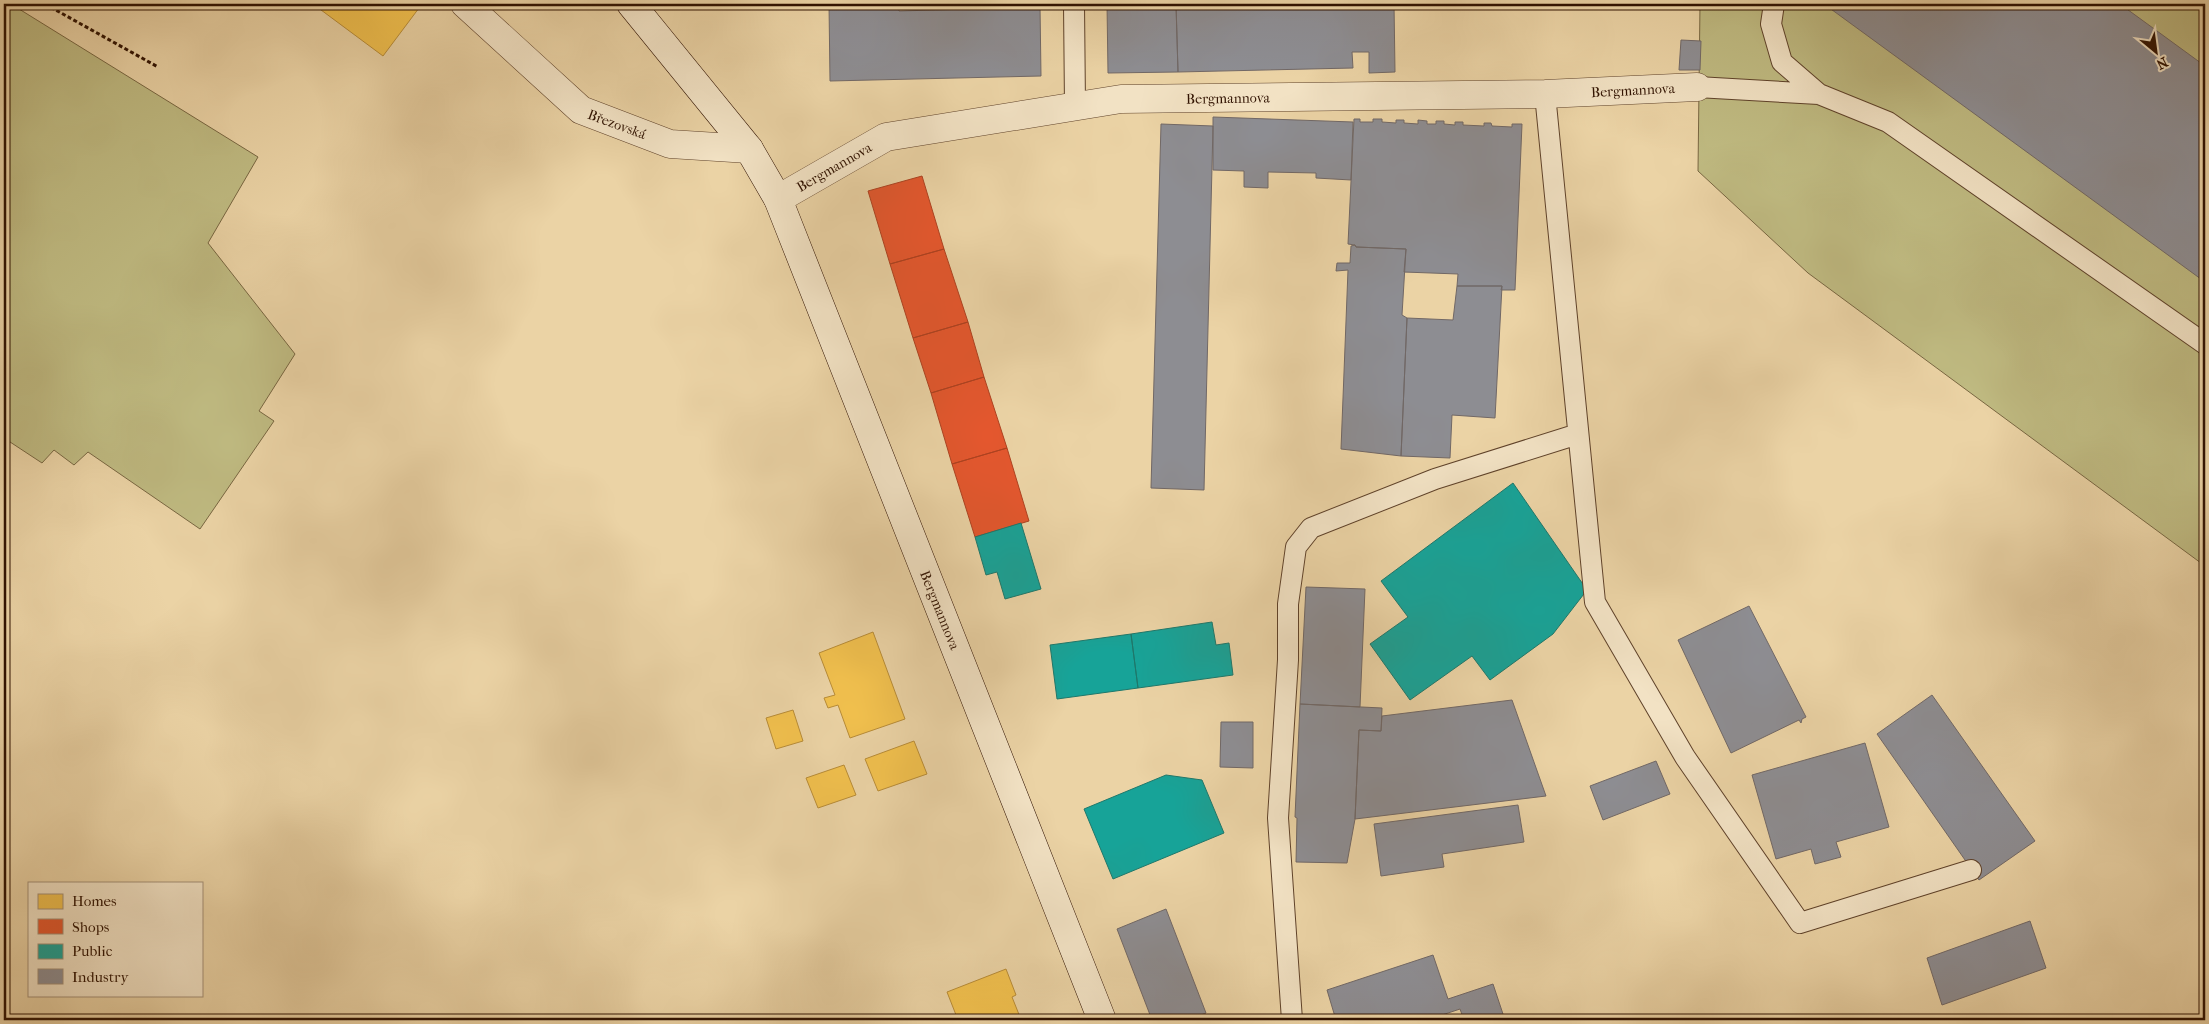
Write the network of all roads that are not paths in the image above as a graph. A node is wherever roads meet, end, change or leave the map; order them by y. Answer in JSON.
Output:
{"nodes":[{"id":1,"x":465,"y":4,"type":"edge"},
{"id":2,"x":632,"y":4,"type":"edge"},
{"id":3,"x":1074,"y":4,"type":"edge"},
{"id":4,"x":1774,"y":4,"type":"edge"},
{"id":5,"x":1697,"y":87,"type":"joint"},
{"id":6,"x":1545,"y":94,"type":"junction"},
{"id":7,"x":1819,"y":94,"type":"junction"},
{"id":8,"x":1075,"y":106,"type":"junction"},
{"id":9,"x":749,"y":149,"type":"junction"},
{"id":10,"x":778,"y":199,"type":"junction"},
{"id":11,"x":2205,"y":344,"type":"edge"},
{"id":12,"x":1578,"y":434,"type":"junction"},
{"id":13,"x":1971,"y":870,"type":"dead end"},
{"id":14,"x":1102,"y":1020,"type":"edge"},
{"id":15,"x":1292,"y":1020,"type":"edge"}],
"edges":[{"from":1,"to":9,"type":"street","name":"Březovská"},
{"from":2,"to":9,"type":"street","name":"Bergmannova"},
{"from":3,"to":8,"type":"lane"},
{"from":4,"to":7,"type":"lane"},
{"from":5,"to":6,"type":"street","name":"Bergmannova"},
{"from":5,"to":7,"type":"lane"},
{"from":6,"to":8,"type":"street","name":"Bergmannova"},
{"from":6,"to":12,"type":"lane"},
{"from":7,"to":11,"type":"lane"},
{"from":8,"to":10,"type":"street","name":"Bergmannova"},
{"from":9,"to":10,"type":"street","name":"Bergmannova"},
{"from":10,"to":14,"type":"street","name":"Bergmannova"},
{"from":12,"to":13,"type":"lane"},
{"from":12,"to":15,"type":"lane"}]}
